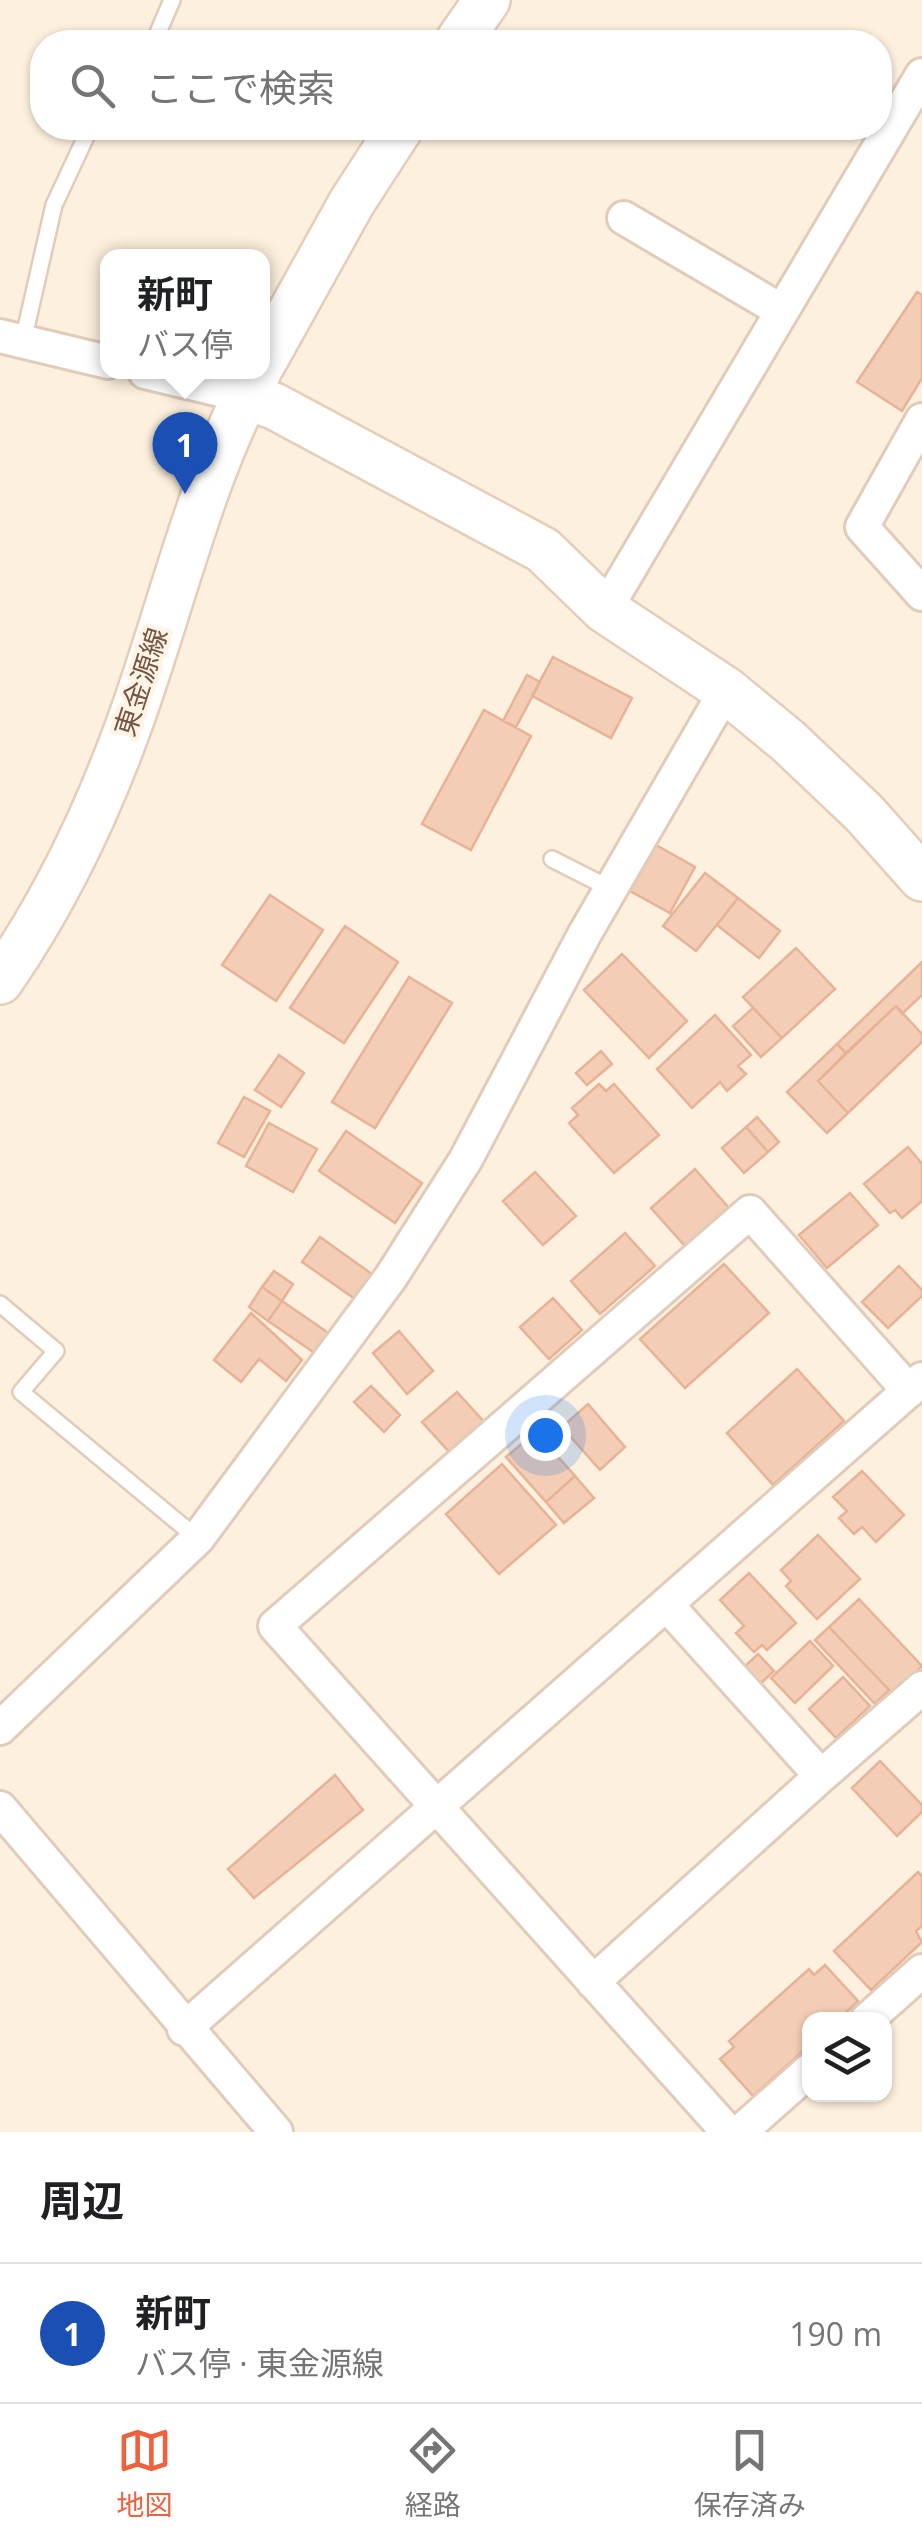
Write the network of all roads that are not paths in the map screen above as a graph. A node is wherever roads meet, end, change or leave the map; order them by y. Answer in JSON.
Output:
{"nodes":[{"id":1,"x":172,"y":0,"type":"edge"},
{"id":2,"x":487,"y":0,"type":"edge"},
{"id":3,"x":159,"y":30,"type":"edge"},
{"id":4,"x":466,"y":30,"type":"edge"},
{"id":5,"x":922,"y":75,"type":"edge"},
{"id":6,"x":892,"y":126,"type":"edge"},
{"id":7,"x":84,"y":140,"type":"edge"},
{"id":8,"x":392,"y":140,"type":"edge"},
{"id":9,"x":883,"y":140,"type":"edge"},
{"id":10,"x":624,"y":218,"type":"dead end"},
{"id":11,"x":782,"y":311,"type":"junction"},
{"id":12,"x":12,"y":338,"type":"edge"},
{"id":13,"x":270,"y":350,"type":"edge"},
{"id":14,"x":100,"y":360,"type":"edge"},
{"id":15,"x":254,"y":379,"type":"edge"},
{"id":16,"x":256,"y":379,"type":"edge"},
{"id":17,"x":922,"y":420,"type":"edge"},
{"id":18,"x":922,"y":594,"type":"edge"},
{"id":19,"x":605,"y":610,"type":"junction"},
{"id":20,"x":726,"y":690,"type":"junction"},
{"id":21,"x":552,"y":859,"type":"dead end"},
{"id":22,"x":922,"y":878,"type":"edge"},
{"id":23,"x":611,"y":889,"type":"junction"},
{"id":24,"x":0,"y":981,"type":"edge"},
{"id":25,"x":0,"y":1304,"type":"edge"},
{"id":26,"x":915,"y":1385,"type":"edge"},
{"id":27,"x":198,"y":1538,"type":"junction"},
{"id":28,"x":668,"y":1605,"type":"junction"},
{"id":29,"x":922,"y":1688,"type":"edge"},
{"id":30,"x":0,"y":1728,"type":"edge"},
{"id":31,"x":820,"y":1776,"type":"junction"},
{"id":32,"x":0,"y":1808,"type":"edge"},
{"id":33,"x":438,"y":1808,"type":"junction"},
{"id":34,"x":922,"y":1971,"type":"edge"},
{"id":35,"x":594,"y":1982,"type":"junction"},
{"id":36,"x":876,"y":2012,"type":"edge"},
{"id":37,"x":184,"y":2028,"type":"junction"},
{"id":38,"x":802,"y":2077,"type":"edge"},
{"id":39,"x":276,"y":2132,"type":"edge"},
{"id":40,"x":728,"y":2132,"type":"edge"},
{"id":41,"x":740,"y":2132,"type":"edge"}],
"edges":[{"from":1,"to":3,"type":"lane"},
{"from":2,"to":4,"type":"main road"},
{"from":5,"to":6,"type":"street"},
{"from":7,"to":12,"type":"lane"},
{"from":8,"to":13,"type":"main road","name":"東金源線"},
{"from":9,"to":11,"type":"street"},
{"from":10,"to":11,"type":"street"},
{"from":11,"to":19,"type":"street"},
{"from":12,"to":14,"type":"street"},
{"from":15,"to":24,"type":"main road","name":"東金源線"},
{"from":16,"to":19,"type":"main road"},
{"from":17,"to":18,"type":"street"},
{"from":19,"to":20,"type":"main road"},
{"from":20,"to":22,"type":"main road"},
{"from":20,"to":23,"type":"street"},
{"from":21,"to":23,"type":"lane"},
{"from":23,"to":27,"type":"street"},
{"from":25,"to":27,"type":"lane"},
{"from":26,"to":28,"type":"street"},
{"from":26,"to":33,"type":"street"},
{"from":27,"to":30,"type":"street"},
{"from":28,"to":31,"type":"street"},
{"from":28,"to":33,"type":"street"},
{"from":29,"to":31,"type":"street"},
{"from":31,"to":35,"type":"street"},
{"from":32,"to":37,"type":"street"},
{"from":33,"to":35,"type":"street"},
{"from":33,"to":37,"type":"street"},
{"from":34,"to":36,"type":"street"},
{"from":35,"to":40,"type":"street"},
{"from":37,"to":39,"type":"street"},
{"from":38,"to":41,"type":"street"}]}
